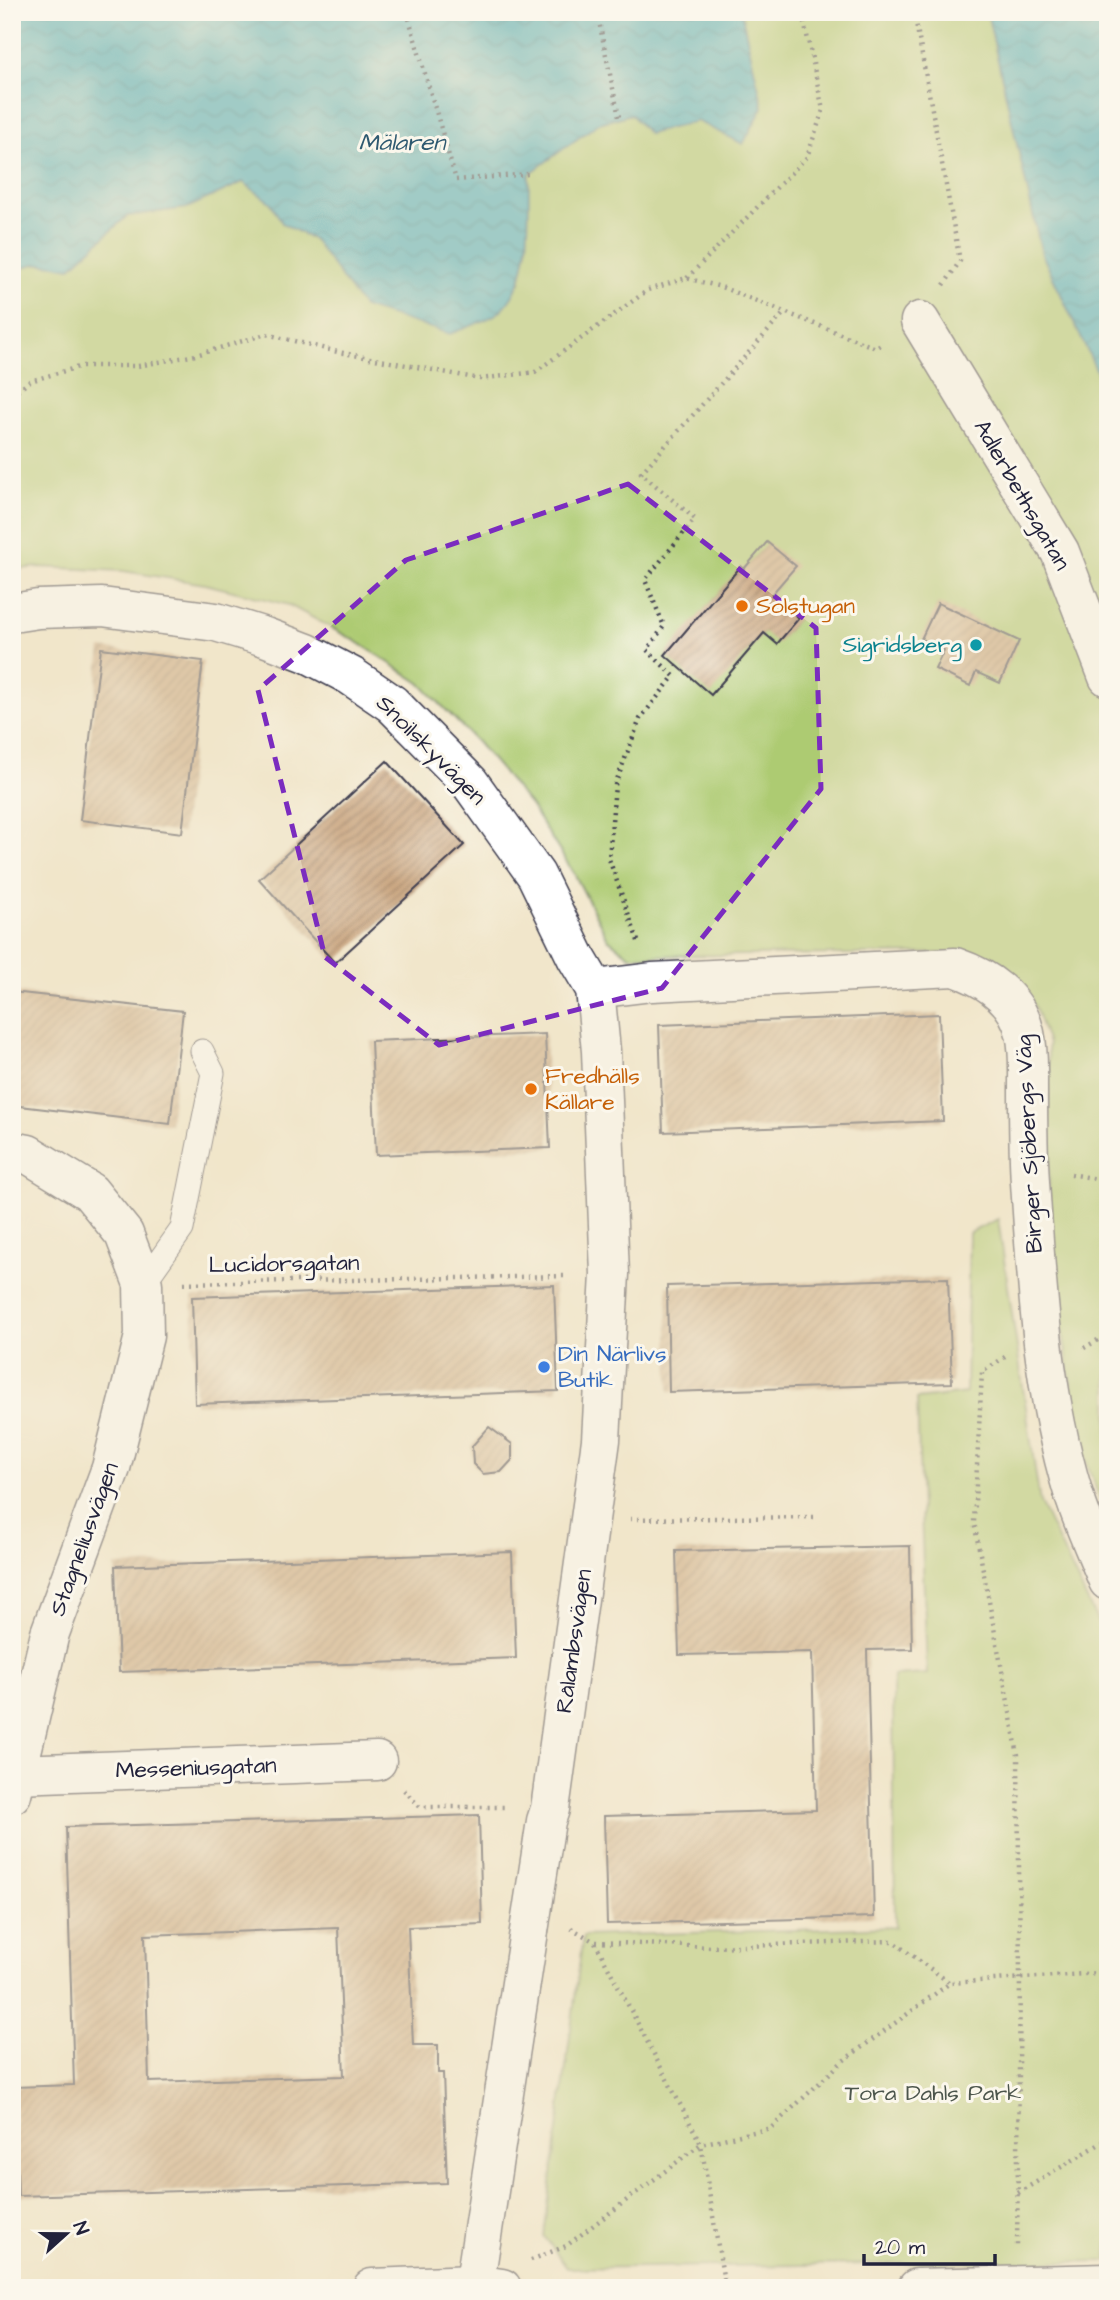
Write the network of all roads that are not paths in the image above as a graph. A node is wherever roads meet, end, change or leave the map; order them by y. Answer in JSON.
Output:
{"nodes":[{"id":1,"x":920,"y":321,"type":"road end"},
{"id":2,"x":12,"y":613,"type":"edge"},
{"id":3,"x":1108,"y":677,"type":"edge"},
{"id":4,"x":595,"y":989,"type":"junction"},
{"id":5,"x":202,"y":1051,"type":"dead end"},
{"id":6,"x":12,"y":1151,"type":"edge"},
{"id":7,"x":143,"y":1283,"type":"junction"},
{"id":8,"x":1108,"y":1581,"type":"edge"},
{"id":9,"x":377,"y":1761,"type":"dead end"},
{"id":10,"x":14,"y":1784,"type":"edge"},
{"id":11,"x":1108,"y":2283,"type":"edge"},
{"id":12,"x":483,"y":2286,"type":"edge"},
{"id":13,"x":372,"y":2288,"type":"edge"},
{"id":14,"x":917,"y":2288,"type":"edge"}],
"edges":[{"from":1,"to":3,"type":"street","name":"Adlerbethsgatan"},
{"from":2,"to":4,"type":"street","name":"Snoilskyvägen"},
{"from":4,"to":8,"type":"street","name":"Birger Sjöbergs Väg"},
{"from":4,"to":12,"type":"street","name":"Rålambsvägen"},
{"from":5,"to":7,"type":"lane"},
{"from":6,"to":7,"type":"street"},
{"from":7,"to":10,"type":"street","name":"Stagneliusvägen"},
{"from":9,"to":10,"type":"street","name":"Messeniusgatan"},
{"from":11,"to":14,"type":"street"},
{"from":12,"to":13,"type":"street"}]}
